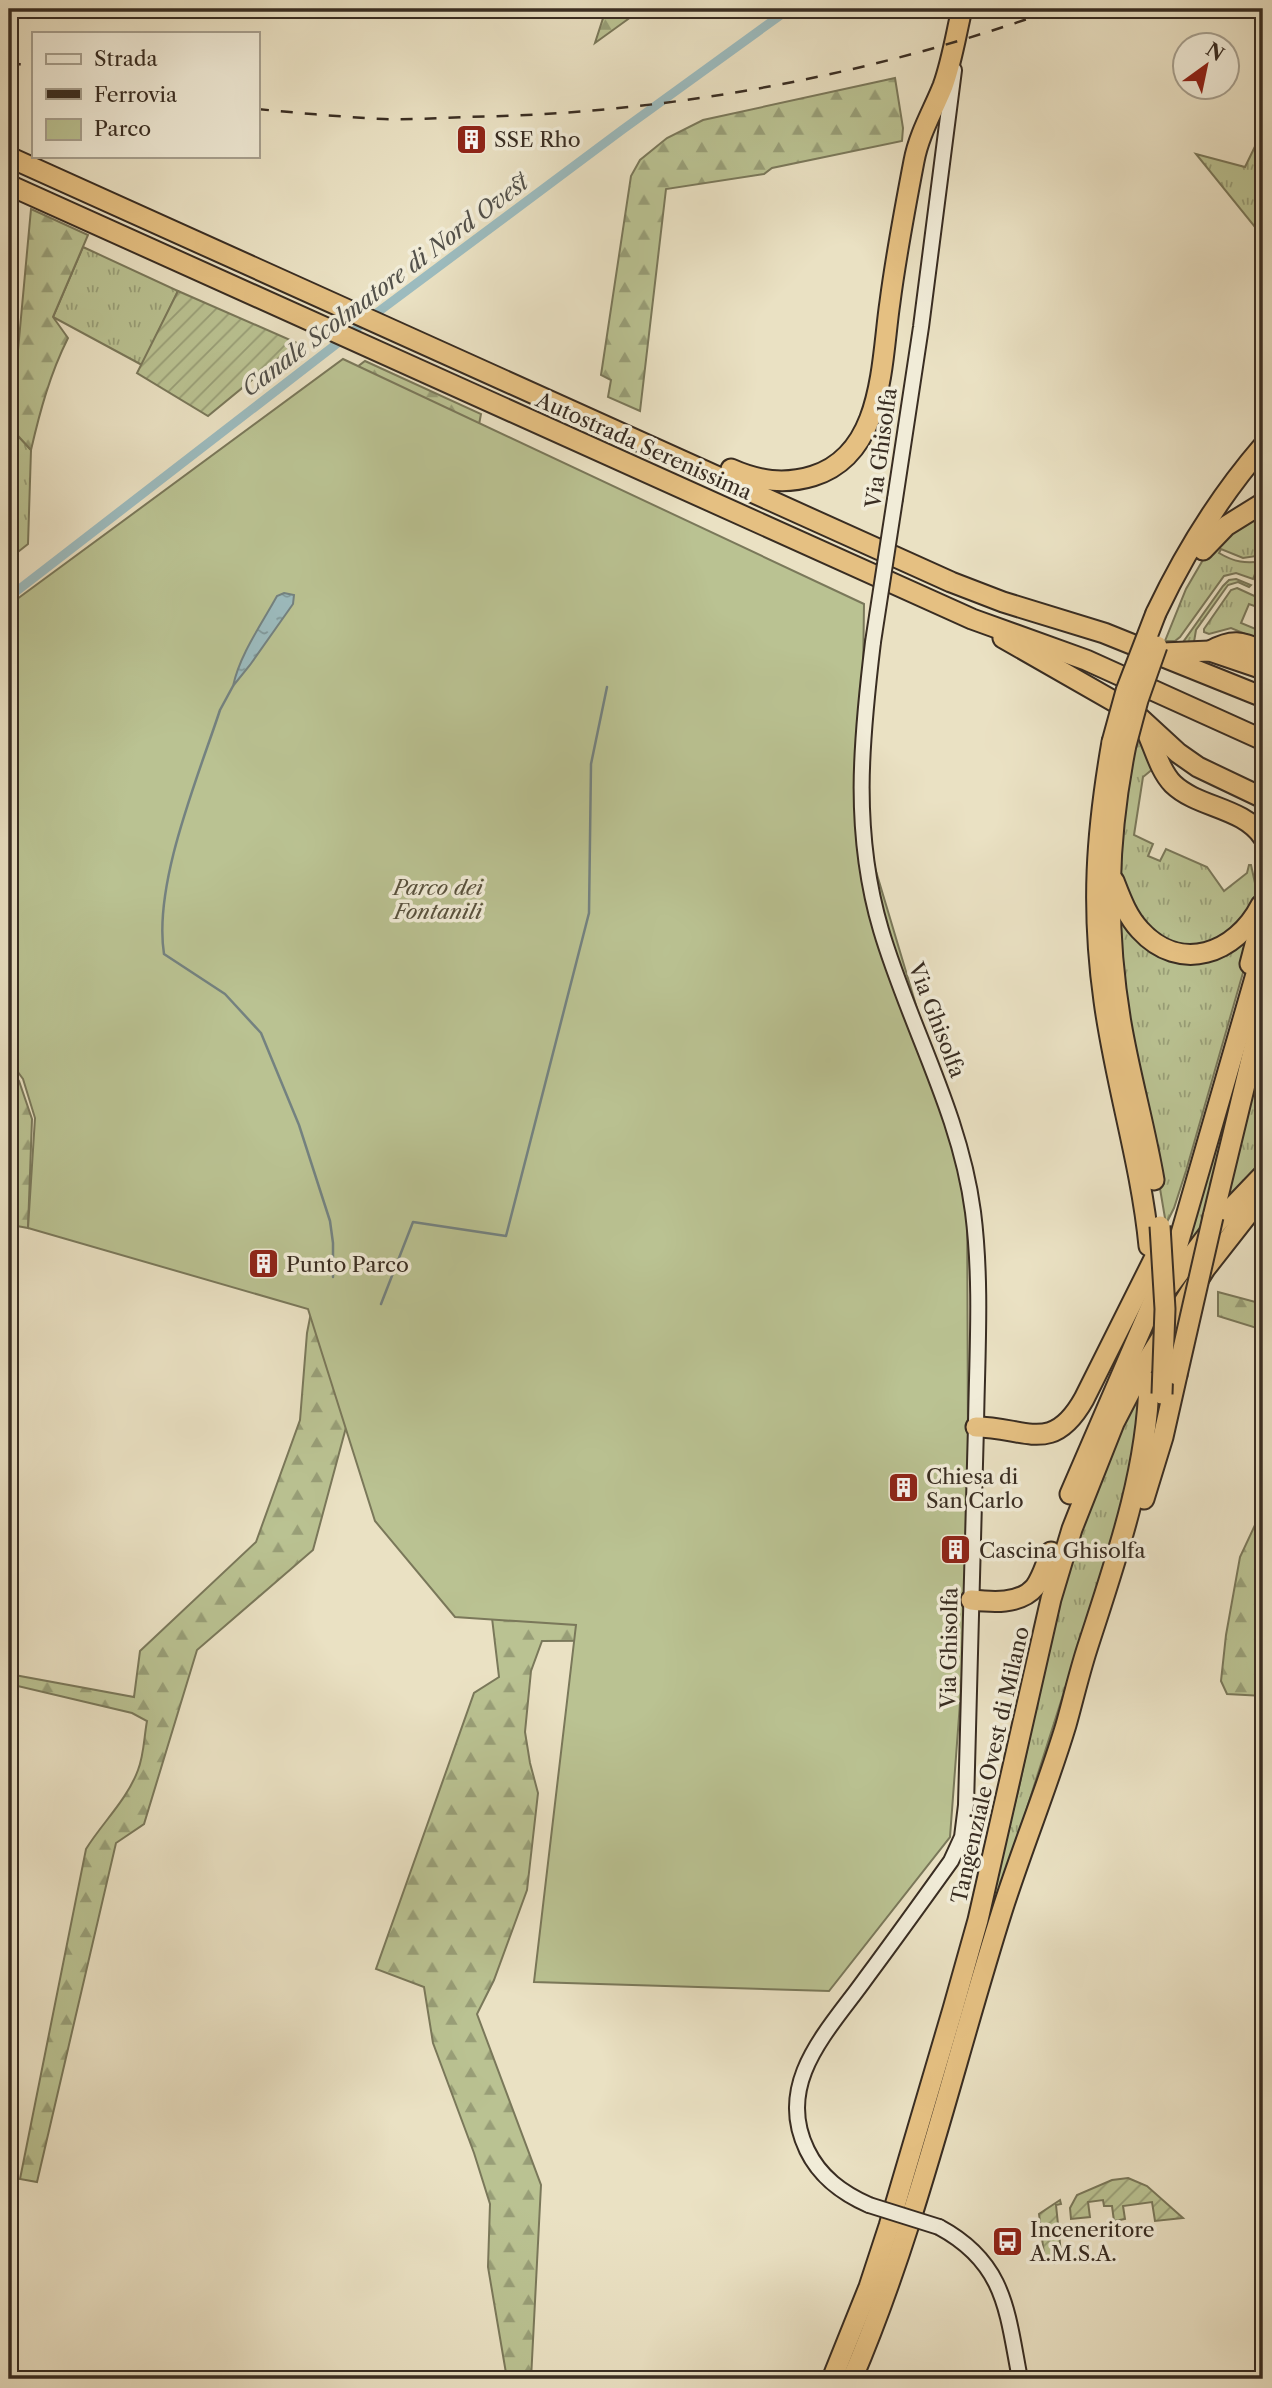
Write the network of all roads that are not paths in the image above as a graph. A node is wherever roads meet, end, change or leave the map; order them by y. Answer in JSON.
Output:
{"nodes":[{"id":1,"x":962,"y":9,"type":"edge"},
{"id":2,"x":9,"y":157,"type":"edge"},
{"id":3,"x":9,"y":185,"type":"edge"},
{"id":4,"x":553,"y":401,"type":"junction"},
{"id":5,"x":1263,"y":446,"type":"edge"},
{"id":6,"x":1263,"y":464,"type":"edge"},
{"id":7,"x":1263,"y":503,"type":"edge"},
{"id":8,"x":1203,"y":550,"type":"junction"},
{"id":9,"x":1162,"y":615,"type":"junction"},
{"id":10,"x":972,"y":619,"type":"junction"},
{"id":11,"x":1210,"y":651,"type":"junction"},
{"id":12,"x":1263,"y":651,"type":"edge"},
{"id":13,"x":1159,"y":653,"type":"junction"},
{"id":14,"x":1263,"y":669,"type":"edge"},
{"id":15,"x":1263,"y":697,"type":"edge"},
{"id":16,"x":1141,"y":719,"type":"junction"},
{"id":17,"x":1263,"y":740,"type":"edge"},
{"id":18,"x":1119,"y":744,"type":"junction"},
{"id":19,"x":1263,"y":798,"type":"edge"},
{"id":20,"x":1263,"y":837,"type":"edge"},
{"id":21,"x":1109,"y":870,"type":"junction"},
{"id":22,"x":1263,"y":901,"type":"edge"},
{"id":23,"x":1263,"y":914,"type":"edge"},
{"id":24,"x":1263,"y":950,"type":"edge"},
{"id":25,"x":1263,"y":1010,"type":"edge"},
{"id":26,"x":1263,"y":1175,"type":"edge"},
{"id":27,"x":1263,"y":1195,"type":"edge"},
{"id":28,"x":1150,"y":1313,"type":"junction"},
{"id":29,"x":1156,"y":1388,"type":"junction"},
{"id":30,"x":976,"y":1427,"type":"junction"},
{"id":31,"x":1151,"y":1476,"type":"junction"},
{"id":32,"x":1051,"y":1552,"type":"junction"},
{"id":33,"x":971,"y":1600,"type":"junction"},
{"id":34,"x":1066,"y":1724,"type":"junction"},
{"id":35,"x":999,"y":1826,"type":"junction"},
{"id":36,"x":837,"y":2379,"type":"edge"},
{"id":37,"x":1020,"y":2379,"type":"edge"}],
"edges":[{"from":1,"to":4,"type":"highway"},
{"from":1,"to":30,"type":"street","name":"Via Ghisolfa","bridge":true},
{"from":2,"to":4,"type":"highway","name":"Autostrada Serenissima"},
{"from":3,"to":10,"type":"highway","name":"Autostrada Serenissima"},
{"from":4,"to":13,"type":"highway","name":"Autostrada Serenissima"},
{"from":5,"to":9,"type":"highway"},
{"from":6,"to":8,"type":"highway"},
{"from":7,"to":8,"type":"highway"},
{"from":8,"to":9,"type":"highway"},
{"from":9,"to":18,"type":"highway","bridge":true},
{"from":10,"to":16,"type":"highway"},
{"from":10,"to":17,"type":"highway","name":"Autostrada Serenissima"},
{"from":11,"to":12,"type":"highway"},
{"from":11,"to":13,"type":"highway"},
{"from":11,"to":14,"type":"highway"},
{"from":13,"to":15,"type":"highway","name":"Autostrada Serenissima"},
{"from":16,"to":19,"type":"highway"},
{"from":16,"to":20,"type":"highway"},
{"from":18,"to":21,"type":"highway"},
{"from":18,"to":29,"type":"highway"},
{"from":21,"to":22,"type":"highway"},
{"from":21,"to":29,"type":"highway","bridge":true},
{"from":23,"to":30,"type":"highway"},
{"from":24,"to":28,"type":"highway"},
{"from":25,"to":31,"type":"highway","bridge":true},
{"from":26,"to":28,"type":"highway"},
{"from":27,"to":35,"type":"highway","name":"Tangenziale Ovest di Milano"},
{"from":28,"to":32,"type":"highway"},
{"from":29,"to":31,"type":"highway"},
{"from":29,"to":34,"type":"highway","name":"Tangenziale Ovest di Milano"},
{"from":30,"to":33,"type":"street","name":"Via Ghisolfa"},
{"from":31,"to":34,"type":"highway"},
{"from":32,"to":33,"type":"highway"},
{"from":32,"to":35,"type":"highway"},
{"from":33,"to":37,"type":"street","name":"Via Ghisolfa","bridge":true},
{"from":34,"to":36,"type":"highway","name":"Tangenziale Ovest di Milano"},
{"from":35,"to":36,"type":"highway","name":"Tangenziale Ovest di Milano"}]}
